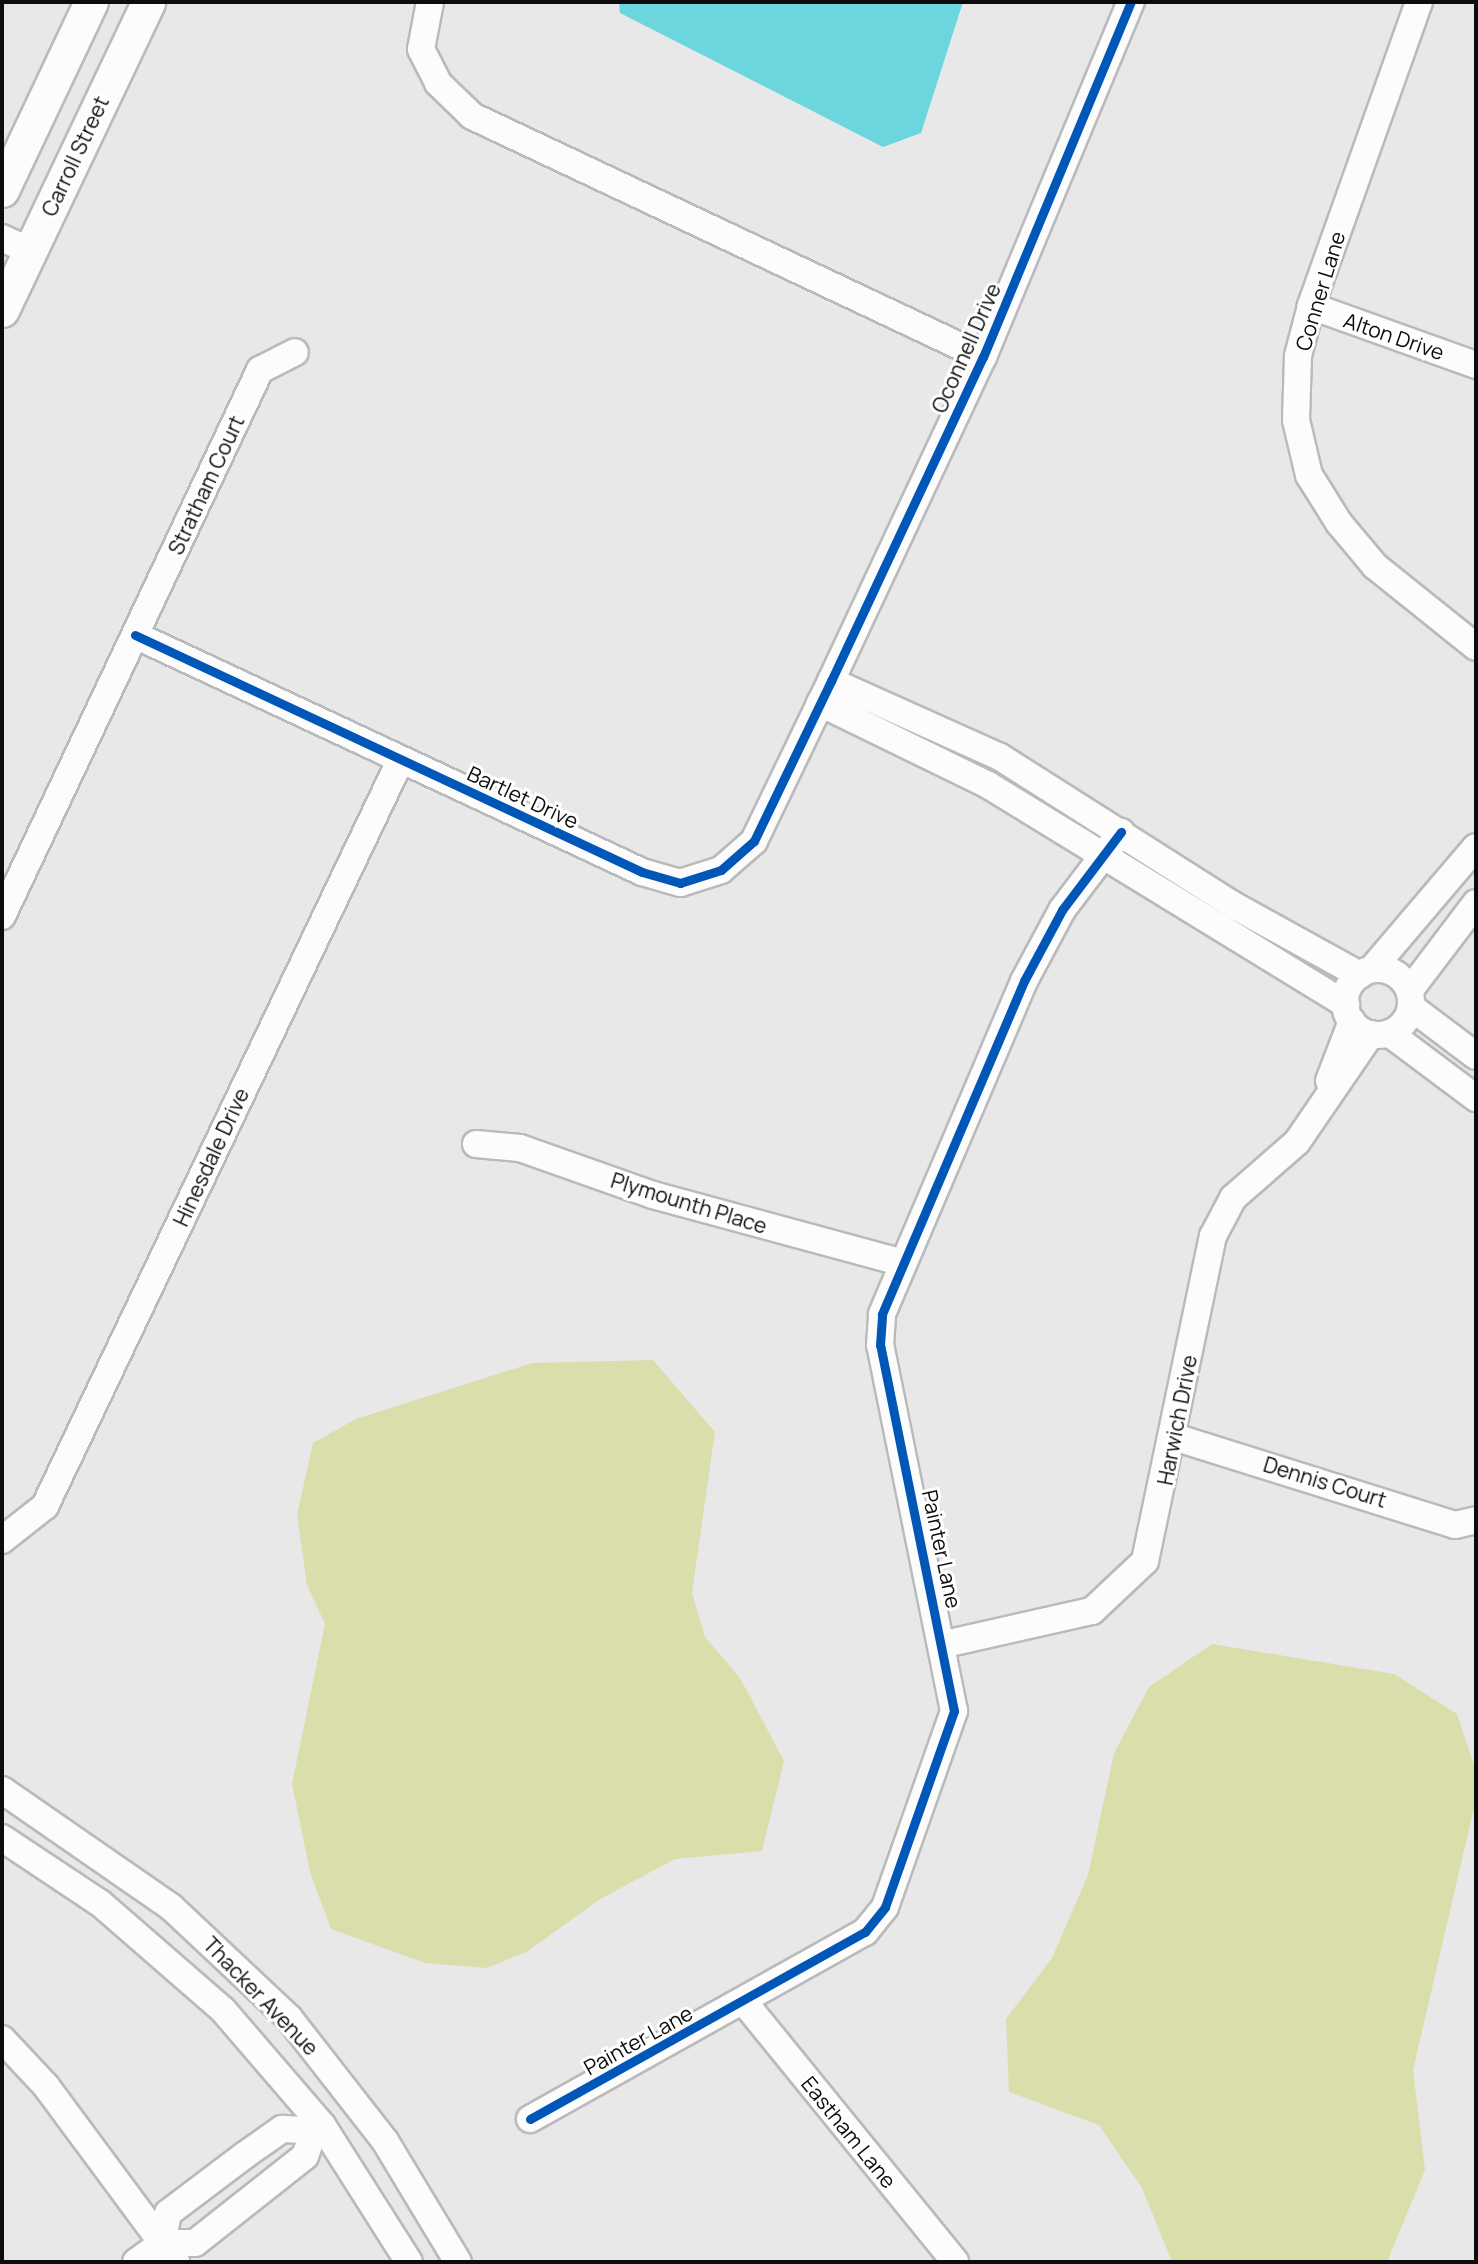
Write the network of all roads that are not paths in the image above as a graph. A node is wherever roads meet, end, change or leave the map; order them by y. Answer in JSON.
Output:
{"nodes":[{"id":1,"x":91,"y":2,"type":"edge"},
{"id":2,"x":148,"y":2,"type":"edge"},
{"id":3,"x":430,"y":2,"type":"edge"},
{"id":4,"x":1132,"y":2,"type":"edge"},
{"id":5,"x":1419,"y":2,"type":"edge"},
{"id":6,"x":2,"y":190,"type":"edge"},
{"id":7,"x":16,"y":244,"type":"edge"},
{"id":8,"x":5,"y":293,"type":"edge"},
{"id":9,"x":1311,"y":306,"type":"junction"},
{"id":10,"x":295,"y":352,"type":"dead end"},
{"id":11,"x":983,"y":357,"type":"junction"},
{"id":12,"x":1476,"y":365,"type":"edge"},
{"id":13,"x":135,"y":635,"type":"junction"},
{"id":14,"x":1476,"y":647,"type":"edge"},
{"id":15,"x":826,"y":692,"type":"junction"},
{"id":16,"x":401,"y":759,"type":"junction"},
{"id":17,"x":1121,"y":832,"type":"junction"},
{"id":18,"x":1476,"y":847,"type":"edge"},
{"id":19,"x":1103,"y":853,"type":"junction"},
{"id":20,"x":1476,"y":903,"type":"edge"},
{"id":21,"x":2,"y":916,"type":"edge"},
{"id":22,"x":1366,"y":972,"type":"junction"},
{"id":23,"x":1410,"y":999,"type":"junction"},
{"id":24,"x":1364,"y":1023,"type":"junction"},
{"id":25,"x":1476,"y":1056,"type":"edge"},
{"id":26,"x":1476,"y":1098,"type":"edge"},
{"id":27,"x":476,"y":1144,"type":"dead end"},
{"id":28,"x":903,"y":1263,"type":"junction"},
{"id":29,"x":1174,"y":1437,"type":"junction"},
{"id":30,"x":1476,"y":1520,"type":"edge"},
{"id":31,"x":2,"y":1540,"type":"edge"},
{"id":32,"x":945,"y":1644,"type":"junction"},
{"id":33,"x":2,"y":1790,"type":"edge"},
{"id":34,"x":2,"y":1838,"type":"edge"},
{"id":35,"x":744,"y":2002,"type":"junction"},
{"id":36,"x":2,"y":2039,"type":"edge"},
{"id":37,"x":356,"y":2100,"type":"junction"},
{"id":38,"x":530,"y":2119,"type":"dead end"},
{"id":39,"x":318,"y":2128,"type":"junction"},
{"id":40,"x":246,"y":2155,"type":"junction"},
{"id":41,"x":269,"y":2185,"type":"junction"},
{"id":42,"x":169,"y":2253,"type":"edge"},
{"id":43,"x":136,"y":2262,"type":"edge"},
{"id":44,"x":409,"y":2262,"type":"edge"},
{"id":45,"x":458,"y":2262,"type":"edge"},
{"id":46,"x":955,"y":2262,"type":"edge"}],
"edges":[{"from":1,"to":6,"type":"main road"},
{"from":2,"to":7,"type":"main road","name":"Carroll Street"},
{"from":3,"to":11,"type":"street","name":"Oconnell Drive"},
{"from":4,"to":11,"type":"street","name":"Oconnell Drive"},
{"from":5,"to":9,"type":"street","name":"Conner Lane"},
{"from":7,"to":8,"type":"main road","name":"Carroll Street"},
{"from":9,"to":12,"type":"street","name":"Alton Drive"},
{"from":9,"to":14,"type":"street","name":"Conner Lane"},
{"from":10,"to":13,"type":"street","name":"Stratham Court"},
{"from":11,"to":15,"type":"street","name":"Oconnell Drive"},
{"from":13,"to":16,"type":"street","name":"Bartlet Drive"},
{"from":13,"to":21,"type":"street"},
{"from":15,"to":16,"type":"street","name":"Bartlet Drive"},
{"from":15,"to":17,"type":"street"},
{"from":15,"to":19,"type":"street"},
{"from":16,"to":31,"type":"street","name":"Hinesdale Drive"},
{"from":17,"to":19,"type":"street","name":"Painter Lane"},
{"from":17,"to":22,"type":"street"},
{"from":18,"to":22,"type":"street"},
{"from":19,"to":24,"type":"street"},
{"from":19,"to":28,"type":"street","name":"Painter Lane"},
{"from":20,"to":23,"type":"street"},
{"from":22,"to":23,"type":"street"},
{"from":22,"to":24,"type":"street"},
{"from":23,"to":24,"type":"street"},
{"from":23,"to":25,"type":"street"},
{"from":24,"to":26,"type":"street"},
{"from":24,"to":29,"type":"street","name":"Harwich Drive"},
{"from":27,"to":28,"type":"street","name":"Plymounth Place"},
{"from":28,"to":32,"type":"street","name":"Painter Lane"},
{"from":29,"to":30,"type":"street","name":"Dennis Court"},
{"from":29,"to":32,"type":"street","name":"Harwich Drive"},
{"from":32,"to":35,"type":"street","name":"Painter Lane"},
{"from":33,"to":37,"type":"street","name":"Thacker Avenue"},
{"from":34,"to":39,"type":"street","name":"Thacker Avenue"},
{"from":35,"to":38,"type":"street","name":"Painter Lane"},
{"from":35,"to":46,"type":"street","name":"Eastham Lane"},
{"from":36,"to":42,"type":"street"},
{"from":37,"to":39,"type":"street"},
{"from":37,"to":45,"type":"street","name":"Thacker Avenue"},
{"from":39,"to":40,"type":"street"},
{"from":39,"to":41,"type":"street"},
{"from":39,"to":44,"type":"street","name":"Thacker Avenue"},
{"from":40,"to":41,"type":"street"},
{"from":40,"to":42,"type":"street"},
{"from":41,"to":42,"type":"street"},
{"from":42,"to":43,"type":"street"}]}
